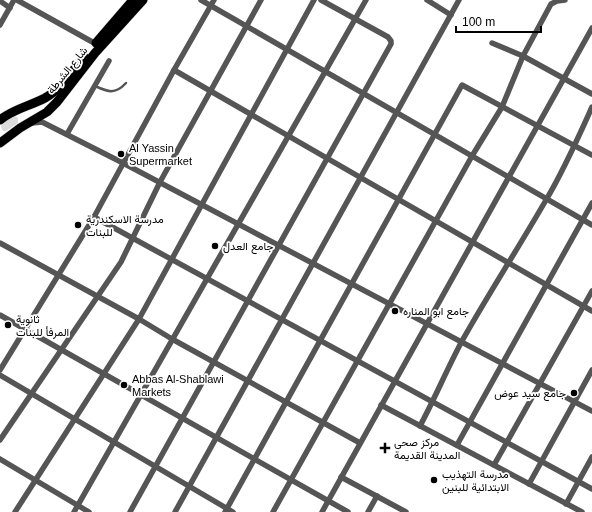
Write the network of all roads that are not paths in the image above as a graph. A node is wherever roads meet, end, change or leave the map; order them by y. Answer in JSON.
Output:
{"nodes":[{"id":1,"x":16,"y":0,"type":"edge"},
{"id":2,"x":133,"y":0,"type":"edge"},
{"id":3,"x":143,"y":0,"type":"edge"},
{"id":4,"x":201,"y":0,"type":"edge"},
{"id":5,"x":214,"y":0,"type":"edge"},
{"id":6,"x":261,"y":0,"type":"edge"},
{"id":7,"x":314,"y":0,"type":"edge"},
{"id":8,"x":321,"y":0,"type":"edge"},
{"id":9,"x":366,"y":0,"type":"edge"},
{"id":10,"x":427,"y":0,"type":"edge"},
{"id":11,"x":459,"y":0,"type":"edge"},
{"id":12,"x":565,"y":0,"type":"edge"},
{"id":13,"x":0,"y":1,"type":"edge"},
{"id":14,"x":211,"y":6,"type":"junction"},
{"id":15,"x":10,"y":8,"type":"junction"},
{"id":16,"x":451,"y":15,"type":"junction"},
{"id":17,"x":355,"y":19,"type":"junction"},
{"id":18,"x":0,"y":25,"type":"edge"},
{"id":19,"x":247,"y":26,"type":"junction"},
{"id":20,"x":592,"y":28,"type":"edge"},
{"id":21,"x":492,"y":43,"type":"dead end"},
{"id":22,"x":96,"y":44,"type":"junction"},
{"id":23,"x":287,"y":49,"type":"junction"},
{"id":24,"x":523,"y":56,"type":"junction"},
{"id":25,"x":109,"y":60,"type":"dead end"},
{"id":26,"x":174,"y":70,"type":"junction"},
{"id":27,"x":325,"y":71,"type":"junction"},
{"id":28,"x":563,"y":78,"type":"junction"},
{"id":29,"x":126,"y":83,"type":"dead end"},
{"id":30,"x":94,"y":85,"type":"junction"},
{"id":31,"x":210,"y":91,"type":"junction"},
{"id":32,"x":364,"y":93,"type":"junction"},
{"id":33,"x":592,"y":94,"type":"edge"},
{"id":34,"x":502,"y":107,"type":"junction"},
{"id":35,"x":592,"y":107,"type":"edge"},
{"id":36,"x":18,"y":110,"type":"junction"},
{"id":37,"x":397,"y":113,"type":"junction"},
{"id":38,"x":251,"y":114,"type":"junction"},
{"id":39,"x":1,"y":118,"type":"edge"},
{"id":40,"x":27,"y":123,"type":"junction"},
{"id":41,"x":537,"y":125,"type":"junction"},
{"id":42,"x":67,"y":134,"type":"junction"},
{"id":43,"x":434,"y":134,"type":"junction"},
{"id":44,"x":288,"y":136,"type":"junction"},
{"id":45,"x":2,"y":140,"type":"edge"},
{"id":46,"x":574,"y":146,"type":"junction"},
{"id":47,"x":592,"y":155,"type":"edge"},
{"id":48,"x":472,"y":156,"type":"junction"},
{"id":49,"x":328,"y":158,"type":"junction"},
{"id":50,"x":124,"y":162,"type":"junction"},
{"id":51,"x":508,"y":177,"type":"junction"},
{"id":52,"x":361,"y":178,"type":"junction"},
{"id":53,"x":160,"y":182,"type":"junction"},
{"id":54,"x":398,"y":199,"type":"junction"},
{"id":55,"x":547,"y":199,"type":"junction"},
{"id":56,"x":592,"y":203,"type":"edge"},
{"id":57,"x":202,"y":204,"type":"junction"},
{"id":58,"x":94,"y":217,"type":"junction"},
{"id":59,"x":583,"y":219,"type":"junction"},
{"id":60,"x":436,"y":221,"type":"junction"},
{"id":61,"x":238,"y":223,"type":"junction"},
{"id":62,"x":592,"y":225,"type":"edge"},
{"id":63,"x":134,"y":239,"type":"junction"},
{"id":64,"x":472,"y":242,"type":"junction"},
{"id":65,"x":0,"y":243,"type":"edge"},
{"id":66,"x":279,"y":245,"type":"junction"},
{"id":67,"x":172,"y":260,"type":"junction"},
{"id":68,"x":508,"y":262,"type":"junction"},
{"id":69,"x":313,"y":264,"type":"junction"},
{"id":70,"x":59,"y":276,"type":"junction"},
{"id":71,"x":207,"y":278,"type":"junction"},
{"id":72,"x":351,"y":284,"type":"junction"},
{"id":73,"x":547,"y":284,"type":"junction"},
{"id":74,"x":592,"y":291,"type":"edge"},
{"id":75,"x":98,"y":297,"type":"junction"},
{"id":76,"x":248,"y":301,"type":"junction"},
{"id":77,"x":389,"y":304,"type":"junction"},
{"id":78,"x":584,"y":306,"type":"junction"},
{"id":79,"x":592,"y":310,"type":"edge"},
{"id":80,"x":0,"y":315,"type":"edge"},
{"id":81,"x":139,"y":319,"type":"junction"},
{"id":82,"x":282,"y":320,"type":"junction"},
{"id":83,"x":427,"y":324,"type":"junction"},
{"id":84,"x":25,"y":329,"type":"junction"},
{"id":85,"x":172,"y":339,"type":"junction"},
{"id":86,"x":320,"y":340,"type":"junction"},
{"id":87,"x":462,"y":342,"type":"junction"},
{"id":88,"x":62,"y":350,"type":"junction"},
{"id":89,"x":358,"y":361,"type":"junction"},
{"id":90,"x":214,"y":362,"type":"junction"},
{"id":91,"x":502,"y":364,"type":"junction"},
{"id":92,"x":0,"y":370,"type":"edge"},
{"id":93,"x":592,"y":370,"type":"edge"},
{"id":94,"x":104,"y":374,"type":"junction"},
{"id":95,"x":0,"y":375,"type":"edge"},
{"id":96,"x":248,"y":381,"type":"junction"},
{"id":97,"x":394,"y":381,"type":"junction"},
{"id":98,"x":540,"y":384,"type":"junction"},
{"id":99,"x":32,"y":394,"type":"junction"},
{"id":100,"x":140,"y":395,"type":"junction"},
{"id":101,"x":286,"y":402,"type":"junction"},
{"id":102,"x":433,"y":402,"type":"junction"},
{"id":103,"x":574,"y":402,"type":"junction"},
{"id":104,"x":381,"y":405,"type":"junction"},
{"id":105,"x":592,"y":412,"type":"edge"},
{"id":106,"x":182,"y":418,"type":"junction"},
{"id":107,"x":75,"y":419,"type":"junction"},
{"id":108,"x":470,"y":422,"type":"junction"},
{"id":109,"x":323,"y":423,"type":"junction"},
{"id":110,"x":420,"y":426,"type":"junction"},
{"id":111,"x":216,"y":438,"type":"junction"},
{"id":112,"x":0,"y":440,"type":"edge"},
{"id":113,"x":114,"y":442,"type":"junction"},
{"id":114,"x":506,"y":442,"type":"junction"},
{"id":115,"x":360,"y":443,"type":"junction"},
{"id":116,"x":457,"y":445,"type":"junction"},
{"id":117,"x":592,"y":457,"type":"edge"},
{"id":118,"x":0,"y":459,"type":"edge"},
{"id":119,"x":254,"y":459,"type":"junction"},
{"id":120,"x":541,"y":461,"type":"junction"},
{"id":121,"x":494,"y":465,"type":"junction"},
{"id":122,"x":156,"y":467,"type":"junction"},
{"id":123,"x":341,"y":477,"type":"junction"},
{"id":124,"x":36,"y":480,"type":"junction"},
{"id":125,"x":291,"y":480,"type":"junction"},
{"id":126,"x":579,"y":482,"type":"junction"},
{"id":127,"x":529,"y":484,"type":"junction"},
{"id":128,"x":189,"y":486,"type":"junction"},
{"id":129,"x":592,"y":489,"type":"edge"},
{"id":130,"x":376,"y":496,"type":"junction"},
{"id":131,"x":328,"y":501,"type":"junction"},
{"id":132,"x":566,"y":504,"type":"junction"},
{"id":133,"x":78,"y":505,"type":"junction"},
{"id":134,"x":226,"y":510,"type":"edge"},
{"id":135,"x":15,"y":512,"type":"edge"},
{"id":136,"x":74,"y":512,"type":"edge"},
{"id":137,"x":89,"y":512,"type":"edge"},
{"id":138,"x":130,"y":512,"type":"edge"},
{"id":139,"x":175,"y":512,"type":"edge"},
{"id":140,"x":233,"y":512,"type":"edge"},
{"id":141,"x":273,"y":512,"type":"edge"},
{"id":142,"x":322,"y":512,"type":"edge"},
{"id":143,"x":348,"y":512,"type":"edge"},
{"id":144,"x":368,"y":512,"type":"edge"},
{"id":145,"x":406,"y":512,"type":"edge"},
{"id":146,"x":582,"y":512,"type":"edge"}],
"edges":[{"from":1,"to":15,"type":"street"},
{"from":1,"to":22,"type":"street"},
{"from":2,"to":22,"type":"main road","name":"شارع الشرطة"},
{"from":3,"to":40,"type":"main road","name":"شارع الشرطة"},
{"from":4,"to":14,"type":"street"},
{"from":5,"to":14,"type":"street"},
{"from":6,"to":19,"type":"street"},
{"from":7,"to":23,"type":"street"},
{"from":8,"to":17,"type":"street"},
{"from":9,"to":17,"type":"street"},
{"from":10,"to":16,"type":"street"},
{"from":11,"to":16,"type":"street"},
{"from":12,"to":24,"type":"street"},
{"from":13,"to":15,"type":"street"},
{"from":14,"to":19,"type":"street"},
{"from":14,"to":26,"type":"street"},
{"from":15,"to":18,"type":"street"},
{"from":16,"to":37,"type":"street"},
{"from":17,"to":27,"type":"street"},
{"from":17,"to":32,"type":"street"},
{"from":19,"to":23,"type":"street"},
{"from":19,"to":31,"type":"street"},
{"from":20,"to":28,"type":"street"},
{"from":21,"to":24,"type":"street"},
{"from":22,"to":36,"type":"main road","name":"شارع الشرطة"},
{"from":23,"to":27,"type":"street"},
{"from":23,"to":38,"type":"street"},
{"from":24,"to":28,"type":"street"},
{"from":24,"to":34,"type":"street"},
{"from":25,"to":30,"type":"street"},
{"from":26,"to":31,"type":"street"},
{"from":26,"to":50,"type":"street"},
{"from":27,"to":32,"type":"street"},
{"from":27,"to":44,"type":"street"},
{"from":28,"to":33,"type":"street"},
{"from":28,"to":41,"type":"street"},
{"from":29,"to":30,"type":"lane"},
{"from":30,"to":42,"type":"street"},
{"from":31,"to":38,"type":"street"},
{"from":31,"to":53,"type":"street"},
{"from":32,"to":37,"type":"street"},
{"from":32,"to":49,"type":"street"},
{"from":34,"to":41,"type":"street"},
{"from":34,"to":43,"type":"street"},
{"from":34,"to":48,"type":"street"},
{"from":35,"to":46,"type":"street"},
{"from":36,"to":39,"type":"main road","name":"شارع الشرطة"},
{"from":36,"to":40,"type":"main road"},
{"from":37,"to":43,"type":"street"},
{"from":37,"to":52,"type":"street"},
{"from":38,"to":44,"type":"street"},
{"from":38,"to":57,"type":"street"},
{"from":40,"to":42,"type":"street"},
{"from":40,"to":45,"type":"main road","name":"شارع الشرطة"},
{"from":41,"to":46,"type":"street"},
{"from":41,"to":51,"type":"street"},
{"from":42,"to":50,"type":"street"},
{"from":43,"to":48,"type":"street"},
{"from":43,"to":54,"type":"street"},
{"from":44,"to":49,"type":"street"},
{"from":44,"to":61,"type":"street"},
{"from":46,"to":47,"type":"street"},
{"from":46,"to":55,"type":"street"},
{"from":48,"to":51,"type":"street"},
{"from":48,"to":60,"type":"street"},
{"from":49,"to":52,"type":"street"},
{"from":49,"to":66,"type":"street"},
{"from":50,"to":53,"type":"street"},
{"from":50,"to":58,"type":"street"},
{"from":51,"to":55,"type":"street"},
{"from":51,"to":64,"type":"street"},
{"from":52,"to":54,"type":"street"},
{"from":52,"to":69,"type":"street"},
{"from":53,"to":57,"type":"street"},
{"from":53,"to":63,"type":"street"},
{"from":54,"to":60,"type":"street"},
{"from":54,"to":72,"type":"street"},
{"from":55,"to":59,"type":"street"},
{"from":55,"to":68,"type":"street"},
{"from":56,"to":59,"type":"street"},
{"from":57,"to":61,"type":"street"},
{"from":57,"to":67,"type":"street"},
{"from":58,"to":63,"type":"street"},
{"from":58,"to":70,"type":"street"},
{"from":59,"to":62,"type":"street"},
{"from":59,"to":73,"type":"street"},
{"from":60,"to":64,"type":"street"},
{"from":60,"to":77,"type":"street"},
{"from":61,"to":66,"type":"street"},
{"from":61,"to":71,"type":"street"},
{"from":63,"to":67,"type":"street"},
{"from":63,"to":75,"type":"street"},
{"from":64,"to":68,"type":"street"},
{"from":64,"to":83,"type":"street"},
{"from":65,"to":70,"type":"street"},
{"from":66,"to":69,"type":"street"},
{"from":66,"to":76,"type":"street"},
{"from":67,"to":71,"type":"street"},
{"from":67,"to":81,"type":"street"},
{"from":68,"to":73,"type":"street"},
{"from":68,"to":87,"type":"street"},
{"from":69,"to":72,"type":"street"},
{"from":69,"to":82,"type":"street"},
{"from":70,"to":75,"type":"street"},
{"from":70,"to":84,"type":"street"},
{"from":71,"to":76,"type":"street"},
{"from":71,"to":85,"type":"street"},
{"from":72,"to":77,"type":"street"},
{"from":72,"to":86,"type":"street"},
{"from":73,"to":78,"type":"street"},
{"from":73,"to":91,"type":"street"},
{"from":74,"to":78,"type":"street"},
{"from":75,"to":81,"type":"street"},
{"from":75,"to":88,"type":"street"},
{"from":76,"to":82,"type":"street"},
{"from":76,"to":90,"type":"street"},
{"from":77,"to":83,"type":"street"},
{"from":77,"to":89,"type":"street"},
{"from":78,"to":79,"type":"street"},
{"from":78,"to":98,"type":"street"},
{"from":80,"to":84,"type":"street"},
{"from":81,"to":85,"type":"street"},
{"from":81,"to":94,"type":"street"},
{"from":82,"to":86,"type":"street"},
{"from":82,"to":96,"type":"street"},
{"from":83,"to":87,"type":"street"},
{"from":83,"to":97,"type":"street"},
{"from":84,"to":88,"type":"street"},
{"from":84,"to":92,"type":"street"},
{"from":85,"to":90,"type":"street"},
{"from":85,"to":100,"type":"street"},
{"from":86,"to":89,"type":"street"},
{"from":86,"to":101,"type":"street"},
{"from":87,"to":91,"type":"street"},
{"from":87,"to":102,"type":"street"},
{"from":88,"to":94,"type":"street"},
{"from":88,"to":99,"type":"street"},
{"from":89,"to":97,"type":"street"},
{"from":89,"to":109,"type":"street"},
{"from":90,"to":96,"type":"street"},
{"from":90,"to":106,"type":"street"},
{"from":91,"to":98,"type":"street"},
{"from":91,"to":108,"type":"street"},
{"from":93,"to":103,"type":"street"},
{"from":94,"to":100,"type":"street"},
{"from":94,"to":107,"type":"street"},
{"from":95,"to":99,"type":"street"},
{"from":96,"to":101,"type":"street"},
{"from":96,"to":111,"type":"street"},
{"from":97,"to":102,"type":"street"},
{"from":97,"to":104,"type":"street"},
{"from":98,"to":103,"type":"street"},
{"from":98,"to":114,"type":"street"},
{"from":99,"to":107,"type":"street"},
{"from":99,"to":112,"type":"street"},
{"from":100,"to":106,"type":"street"},
{"from":100,"to":113,"type":"street"},
{"from":101,"to":109,"type":"street"},
{"from":101,"to":119,"type":"street"},
{"from":102,"to":108,"type":"street"},
{"from":102,"to":110,"type":"street"},
{"from":103,"to":105,"type":"street"},
{"from":103,"to":120,"type":"street"},
{"from":104,"to":110,"type":"street"},
{"from":104,"to":115,"type":"street"},
{"from":106,"to":111,"type":"street"},
{"from":106,"to":122,"type":"street"},
{"from":107,"to":113,"type":"street"},
{"from":107,"to":124,"type":"street"},
{"from":108,"to":114,"type":"street"},
{"from":108,"to":116,"type":"street"},
{"from":109,"to":115,"type":"street"},
{"from":109,"to":125,"type":"street"},
{"from":110,"to":116,"type":"street"},
{"from":111,"to":119,"type":"street"},
{"from":111,"to":128,"type":"street"},
{"from":113,"to":122,"type":"street"},
{"from":113,"to":133,"type":"street"},
{"from":114,"to":120,"type":"street"},
{"from":114,"to":121,"type":"street"},
{"from":115,"to":123,"type":"street"},
{"from":116,"to":121,"type":"street"},
{"from":117,"to":126,"type":"street"},
{"from":118,"to":124,"type":"street"},
{"from":119,"to":125,"type":"street"},
{"from":119,"to":134,"type":"street"},
{"from":120,"to":126,"type":"street"},
{"from":120,"to":127,"type":"street"},
{"from":121,"to":127,"type":"street"},
{"from":122,"to":128,"type":"street"},
{"from":122,"to":138,"type":"street"},
{"from":123,"to":130,"type":"street"},
{"from":123,"to":131,"type":"street"},
{"from":124,"to":133,"type":"street"},
{"from":124,"to":135,"type":"street"},
{"from":125,"to":131,"type":"street"},
{"from":125,"to":141,"type":"street"},
{"from":126,"to":129,"type":"street"},
{"from":126,"to":132,"type":"street"},
{"from":127,"to":132,"type":"street"},
{"from":128,"to":134,"type":"street"},
{"from":128,"to":139,"type":"street"},
{"from":130,"to":144,"type":"street"},
{"from":130,"to":145,"type":"street"},
{"from":131,"to":142,"type":"street"},
{"from":131,"to":143,"type":"street"},
{"from":132,"to":146,"type":"street"},
{"from":133,"to":136,"type":"street"},
{"from":133,"to":137,"type":"street"},
{"from":134,"to":140,"type":"street"}]}
